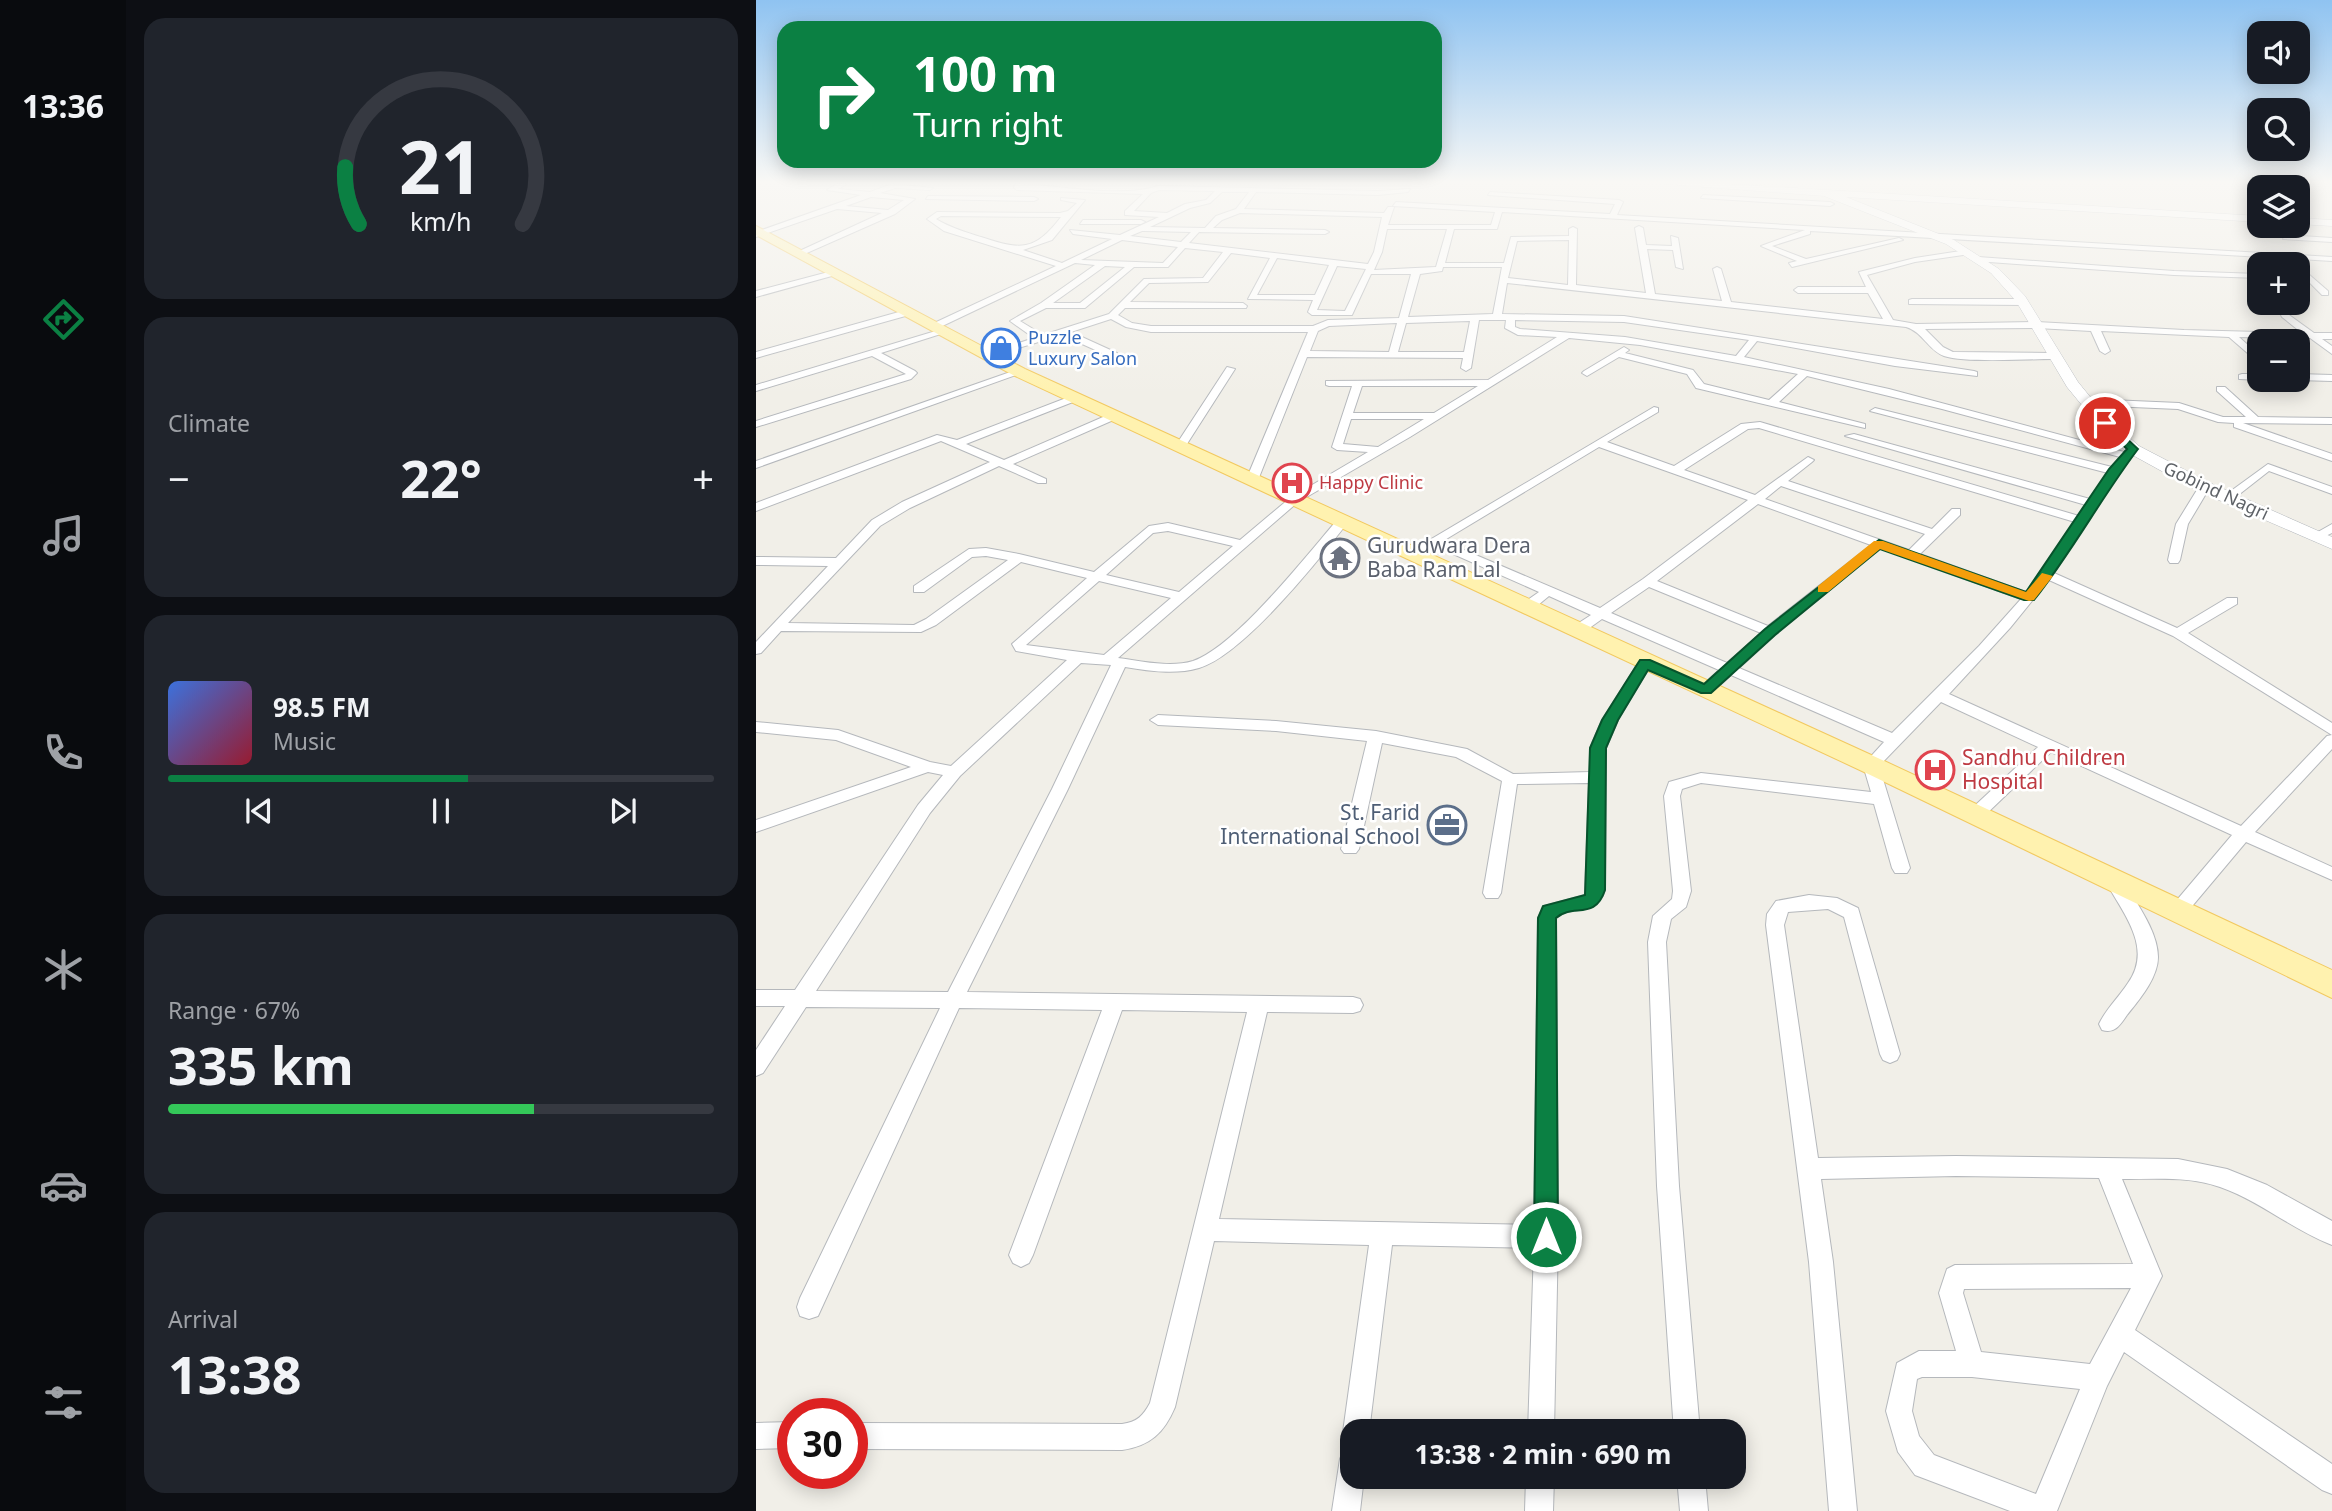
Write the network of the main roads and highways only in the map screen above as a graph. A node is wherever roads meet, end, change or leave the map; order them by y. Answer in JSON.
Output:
{"nodes":[{"id":1,"x":798,"y":255,"type":"edge"},
{"id":2,"x":2332,"y":985,"type":"edge"}],
"edges":[{"from":1,"to":2,"type":"main road"}]}
